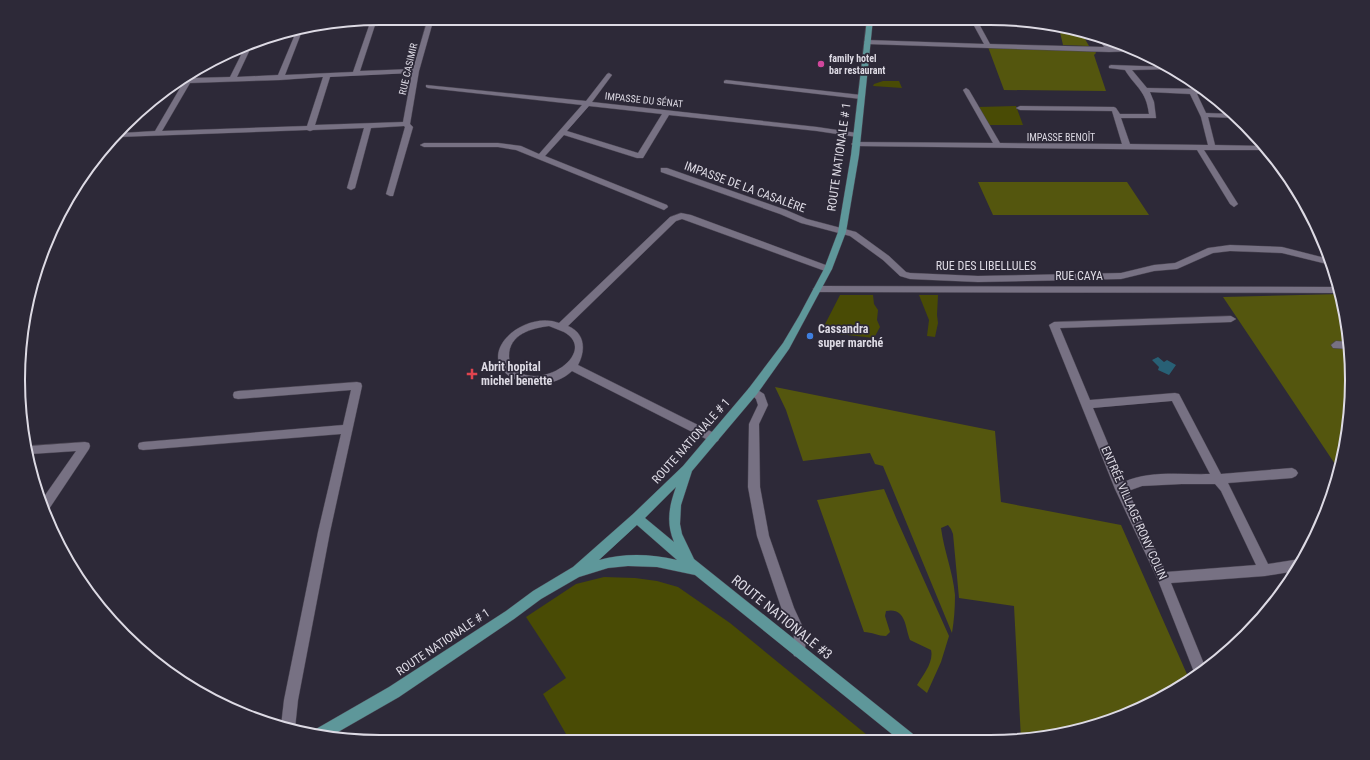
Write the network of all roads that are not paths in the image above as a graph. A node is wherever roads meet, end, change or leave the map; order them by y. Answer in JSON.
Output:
{"nodes":[{"id":1,"x":372,"y":25,"type":"edge"},
{"id":2,"x":428,"y":25,"type":"edge"},
{"id":3,"x":869,"y":25,"type":"edge"},
{"id":4,"x":977,"y":25,"type":"edge"},
{"id":5,"x":296,"y":35,"type":"edge"},
{"id":6,"x":867,"y":42,"type":"junction"},
{"id":7,"x":1105,"y":45,"type":"edge"},
{"id":8,"x":988,"y":46,"type":"junction"},
{"id":9,"x":1109,"y":50,"type":"junction"},
{"id":10,"x":1120,"y":50,"type":"edge"},
{"id":11,"x":246,"y":51,"type":"edge"},
{"id":12,"x":1111,"y":67,"type":"dead end"},
{"id":13,"x":1129,"y":68,"type":"junction"},
{"id":14,"x":1158,"y":68,"type":"edge"},
{"id":15,"x":416,"y":72,"type":"junction"},
{"id":16,"x":356,"y":74,"type":"junction"},
{"id":17,"x":609,"y":75,"type":"dead end"},
{"id":18,"x":327,"y":76,"type":"junction"},
{"id":19,"x":280,"y":78,"type":"junction"},
{"id":20,"x":191,"y":80,"type":"edge"},
{"id":21,"x":232,"y":80,"type":"junction"},
{"id":22,"x":726,"y":82,"type":"dead end"},
{"id":23,"x":183,"y":85,"type":"edge"},
{"id":24,"x":428,"y":86,"type":"dead end"},
{"id":25,"x":966,"y":90,"type":"dead end"},
{"id":26,"x":1145,"y":90,"type":"junction"},
{"id":27,"x":1193,"y":92,"type":"junction"},
{"id":28,"x":1197,"y":92,"type":"edge"},
{"id":29,"x":861,"y":97,"type":"junction"},
{"id":30,"x":588,"y":104,"type":"junction"},
{"id":31,"x":1020,"y":108,"type":"dead end"},
{"id":32,"x":667,"y":112,"type":"junction"},
{"id":33,"x":1203,"y":115,"type":"junction"},
{"id":34,"x":1117,"y":116,"type":"junction"},
{"id":35,"x":1227,"y":116,"type":"edge"},
{"id":36,"x":406,"y":124,"type":"junction"},
{"id":37,"x":368,"y":126,"type":"junction"},
{"id":38,"x":310,"y":129,"type":"junction"},
{"id":39,"x":562,"y":132,"type":"junction"},
{"id":40,"x":157,"y":134,"type":"junction"},
{"id":41,"x":123,"y":135,"type":"edge"},
{"id":42,"x":857,"y":135,"type":"junction"},
{"id":43,"x":855,"y":144,"type":"junction"},
{"id":44,"x":424,"y":145,"type":"dead end"},
{"id":45,"x":998,"y":146,"type":"junction"},
{"id":46,"x":1126,"y":146,"type":"junction"},
{"id":47,"x":1199,"y":147,"type":"junction"},
{"id":48,"x":1212,"y":147,"type":"junction"},
{"id":49,"x":1259,"y":148,"type":"edge"},
{"id":50,"x":540,"y":157,"type":"junction"},
{"id":51,"x":664,"y":170,"type":"dead end"},
{"id":52,"x":351,"y":188,"type":"dead end"},
{"id":53,"x":390,"y":194,"type":"dead end"},
{"id":54,"x":1234,"y":204,"type":"dead end"},
{"id":55,"x":664,"y":207,"type":"dead end"},
{"id":56,"x":842,"y":232,"type":"junction"},
{"id":57,"x":1324,"y":260,"type":"edge"},
{"id":58,"x":828,"y":269,"type":"junction"},
{"id":59,"x":818,"y":289,"type":"junction"},
{"id":60,"x":1333,"y":290,"type":"edge"},
{"id":61,"x":1231,"y":319,"type":"dead end"},
{"id":62,"x":562,"y":326,"type":"junction"},
{"id":63,"x":1336,"y":345,"type":"dead end"},
{"id":64,"x":1343,"y":346,"type":"edge"},
{"id":65,"x":572,"y":366,"type":"junction"},
{"id":66,"x":753,"y":391,"type":"junction"},
{"id":67,"x":238,"y":395,"type":"dead end"},
{"id":68,"x":1086,"y":404,"type":"junction"},
{"id":69,"x":347,"y":429,"type":"junction"},
{"id":70,"x":714,"y":438,"type":"junction"},
{"id":71,"x":143,"y":446,"type":"dead end"},
{"id":72,"x":32,"y":450,"type":"edge"},
{"id":73,"x":687,"y":469,"type":"junction"},
{"id":74,"x":1292,"y":473,"type":"dead end"},
{"id":75,"x":1218,"y":479,"type":"junction"},
{"id":76,"x":1121,"y":489,"type":"junction"},
{"id":77,"x":47,"y":502,"type":"edge"},
{"id":78,"x":637,"y":518,"type":"junction"},
{"id":79,"x":1291,"y":567,"type":"edge"},
{"id":80,"x":697,"y":570,"type":"junction"},
{"id":81,"x":1265,"y":570,"type":"junction"},
{"id":82,"x":577,"y":571,"type":"junction"},
{"id":83,"x":1164,"y":578,"type":"junction"},
{"id":84,"x":798,"y":651,"type":"junction"},
{"id":85,"x":1200,"y":666,"type":"edge"},
{"id":86,"x":289,"y":723,"type":"edge"},
{"id":87,"x":327,"y":731,"type":"edge"},
{"id":88,"x":903,"y":735,"type":"edge"}],
"edges":[{"from":1,"to":16,"type":"street"},
{"from":2,"to":15,"type":"street","name":"RUE CASIMIR"},
{"from":3,"to":6,"type":"main road","name":"ROUTE NATIONALE # 1"},
{"from":4,"to":8,"type":"street"},
{"from":5,"to":19,"type":"street"},
{"from":6,"to":8,"type":"street"},
{"from":6,"to":29,"type":"main road","name":"ROUTE NATIONALE # 1"},
{"from":7,"to":9,"type":"street"},
{"from":8,"to":9,"type":"street"},
{"from":9,"to":10,"type":"street"},
{"from":11,"to":21,"type":"street"},
{"from":12,"to":13,"type":"street"},
{"from":13,"to":14,"type":"street"},
{"from":13,"to":26,"type":"street"},
{"from":15,"to":16,"type":"street"},
{"from":15,"to":36,"type":"street","name":"RUE CASIMIR"},
{"from":16,"to":18,"type":"street"},
{"from":17,"to":30,"type":"street"},
{"from":18,"to":19,"type":"street"},
{"from":18,"to":38,"type":"street"},
{"from":19,"to":21,"type":"street"},
{"from":20,"to":21,"type":"street"},
{"from":22,"to":29,"type":"street"},
{"from":23,"to":40,"type":"street"},
{"from":24,"to":30,"type":"street","name":"IMPASSE DU SÉNAT"},
{"from":25,"to":45,"type":"street"},
{"from":26,"to":27,"type":"street"},
{"from":26,"to":34,"type":"street"},
{"from":27,"to":28,"type":"street"},
{"from":27,"to":33,"type":"street"},
{"from":29,"to":42,"type":"main road","name":"ROUTE NATIONALE # 1"},
{"from":30,"to":32,"type":"street","name":"IMPASSE DU SÉNAT"},
{"from":30,"to":39,"type":"street"},
{"from":31,"to":34,"type":"street"},
{"from":32,"to":39,"type":"street"},
{"from":32,"to":42,"type":"street","name":"IMPASSE DU SÉNAT"},
{"from":33,"to":35,"type":"street"},
{"from":33,"to":48,"type":"street"},
{"from":34,"to":46,"type":"street"},
{"from":36,"to":37,"type":"street"},
{"from":36,"to":53,"type":"street","name":"RUE CASIMIR"},
{"from":37,"to":38,"type":"street"},
{"from":37,"to":52,"type":"street"},
{"from":38,"to":40,"type":"street"},
{"from":39,"to":50,"type":"street"},
{"from":40,"to":41,"type":"street"},
{"from":42,"to":43,"type":"main road","name":"ROUTE NATIONALE # 1"},
{"from":43,"to":45,"type":"street","name":"IMPASSE BENOÎT"},
{"from":43,"to":56,"type":"main road","name":"ROUTE NATIONALE # 1"},
{"from":44,"to":50,"type":"street"},
{"from":45,"to":46,"type":"street","name":"IMPASSE BENOÎT"},
{"from":46,"to":47,"type":"street","name":"IMPASSE BENOÎT"},
{"from":47,"to":48,"type":"street","name":"IMPASSE BENOÎT"},
{"from":47,"to":54,"type":"street"},
{"from":48,"to":49,"type":"street","name":"IMPASSE BENOÎT"},
{"from":50,"to":55,"type":"street"},
{"from":51,"to":56,"type":"street","name":"IMPASSE DE LA CASALÈRE"},
{"from":56,"to":57,"type":"street","name":"RUE DES LIBELLULES"},
{"from":56,"to":58,"type":"main road","name":"ROUTE NATIONALE # 1"},
{"from":58,"to":59,"type":"main road","name":"ROUTE NATIONALE # 1"},
{"from":58,"to":62,"type":"street"},
{"from":59,"to":60,"type":"street","name":"RUE CAYA"},
{"from":59,"to":66,"type":"main road","name":"ROUTE NATIONALE # 1"},
{"from":61,"to":68,"type":"street","name":"ENTRÉE VILLAGE RONY COLIN"},
{"from":62,"to":65,"type":"street"},
{"from":62,"to":65,"type":"street"},
{"from":63,"to":64,"type":"street"},
{"from":65,"to":70,"type":"street"},
{"from":66,"to":70,"type":"main road","name":"ROUTE NATIONALE # 1"},
{"from":66,"to":84,"type":"street"},
{"from":67,"to":69,"type":"street"},
{"from":68,"to":75,"type":"street"},
{"from":68,"to":76,"type":"street","name":"ENTRÉE VILLAGE RONY COLIN"},
{"from":69,"to":71,"type":"street"},
{"from":69,"to":86,"type":"street"},
{"from":70,"to":73,"type":"main road","name":"ROUTE NATIONALE # 1"},
{"from":72,"to":77,"type":"street"},
{"from":73,"to":78,"type":"main road","name":"ROUTE NATIONALE # 1"},
{"from":73,"to":80,"type":"main road"},
{"from":74,"to":75,"type":"street"},
{"from":75,"to":76,"type":"street"},
{"from":75,"to":81,"type":"street"},
{"from":76,"to":83,"type":"street","name":"ENTRÉE VILLAGE RONY COLIN"},
{"from":78,"to":80,"type":"main road","name":"ROUTE NATIONALE #3"},
{"from":78,"to":82,"type":"main road","name":"ROUTE NATIONALE # 1"},
{"from":79,"to":81,"type":"street"},
{"from":80,"to":82,"type":"main road"},
{"from":80,"to":84,"type":"main road","name":"ROUTE NATIONALE #3"},
{"from":81,"to":83,"type":"street"},
{"from":82,"to":87,"type":"main road","name":"ROUTE NATIONALE # 1"},
{"from":83,"to":85,"type":"street","name":"ENTRÉE VILLAGE RONY COLIN"},
{"from":84,"to":88,"type":"main road","name":"ROUTE NATIONALE #3"}]}
